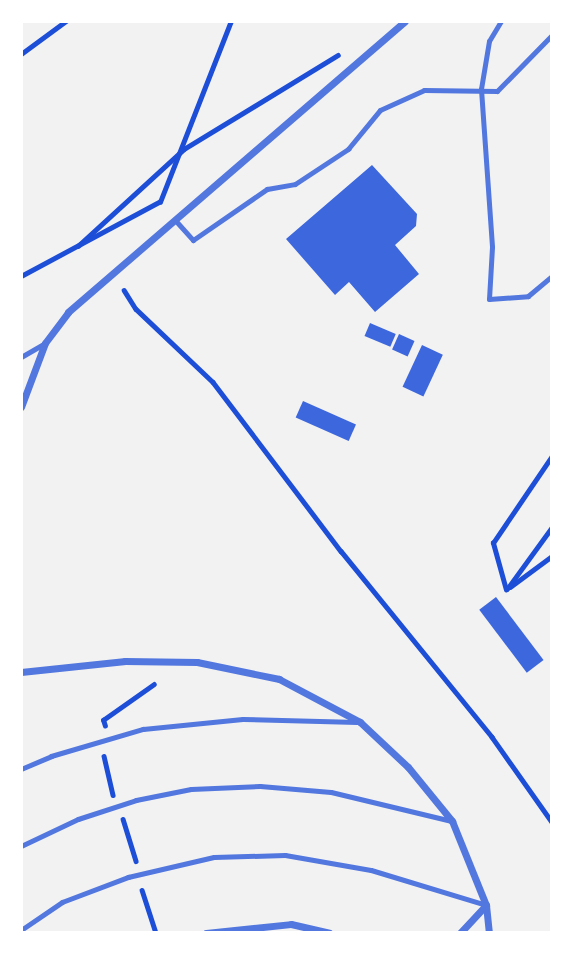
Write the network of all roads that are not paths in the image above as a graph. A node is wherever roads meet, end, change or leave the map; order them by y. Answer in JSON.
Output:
{"nodes":[{"id":1,"x":405,"y":21,"type":"edge"},
{"id":2,"x":501,"y":21,"type":"edge"},
{"id":3,"x":552,"y":36,"type":"edge"},
{"id":4,"x":481,"y":89,"type":"junction"},
{"id":5,"x":176,"y":220,"type":"junction"},
{"id":6,"x":552,"y":276,"type":"edge"},
{"id":7,"x":45,"y":342,"type":"junction"},
{"id":8,"x":21,"y":357,"type":"edge"},
{"id":9,"x":21,"y":407,"type":"edge"},
{"id":10,"x":21,"y":672,"type":"edge"},
{"id":11,"x":360,"y":722,"type":"junction"},
{"id":12,"x":21,"y":769,"type":"edge"},
{"id":13,"x":452,"y":821,"type":"junction"},
{"id":14,"x":21,"y":846,"type":"edge"},
{"id":15,"x":486,"y":905,"type":"junction"},
{"id":16,"x":21,"y":929,"type":"edge"},
{"id":17,"x":206,"y":933,"type":"edge"},
{"id":18,"x":329,"y":933,"type":"edge"},
{"id":19,"x":460,"y":933,"type":"edge"},
{"id":20,"x":489,"y":933,"type":"edge"}],
"edges":[{"from":1,"to":5,"type":"street"},
{"from":2,"to":4,"type":"lane"},
{"from":3,"to":4,"type":"lane"},
{"from":4,"to":5,"type":"lane"},
{"from":4,"to":6,"type":"lane"},
{"from":5,"to":7,"type":"street"},
{"from":7,"to":8,"type":"lane"},
{"from":7,"to":9,"type":"street"},
{"from":10,"to":11,"type":"street"},
{"from":11,"to":12,"type":"lane"},
{"from":11,"to":13,"type":"street"},
{"from":13,"to":14,"type":"lane"},
{"from":13,"to":15,"type":"street"},
{"from":15,"to":16,"type":"lane"},
{"from":15,"to":19,"type":"street"},
{"from":15,"to":20,"type":"street"},
{"from":17,"to":18,"type":"street"}]}
